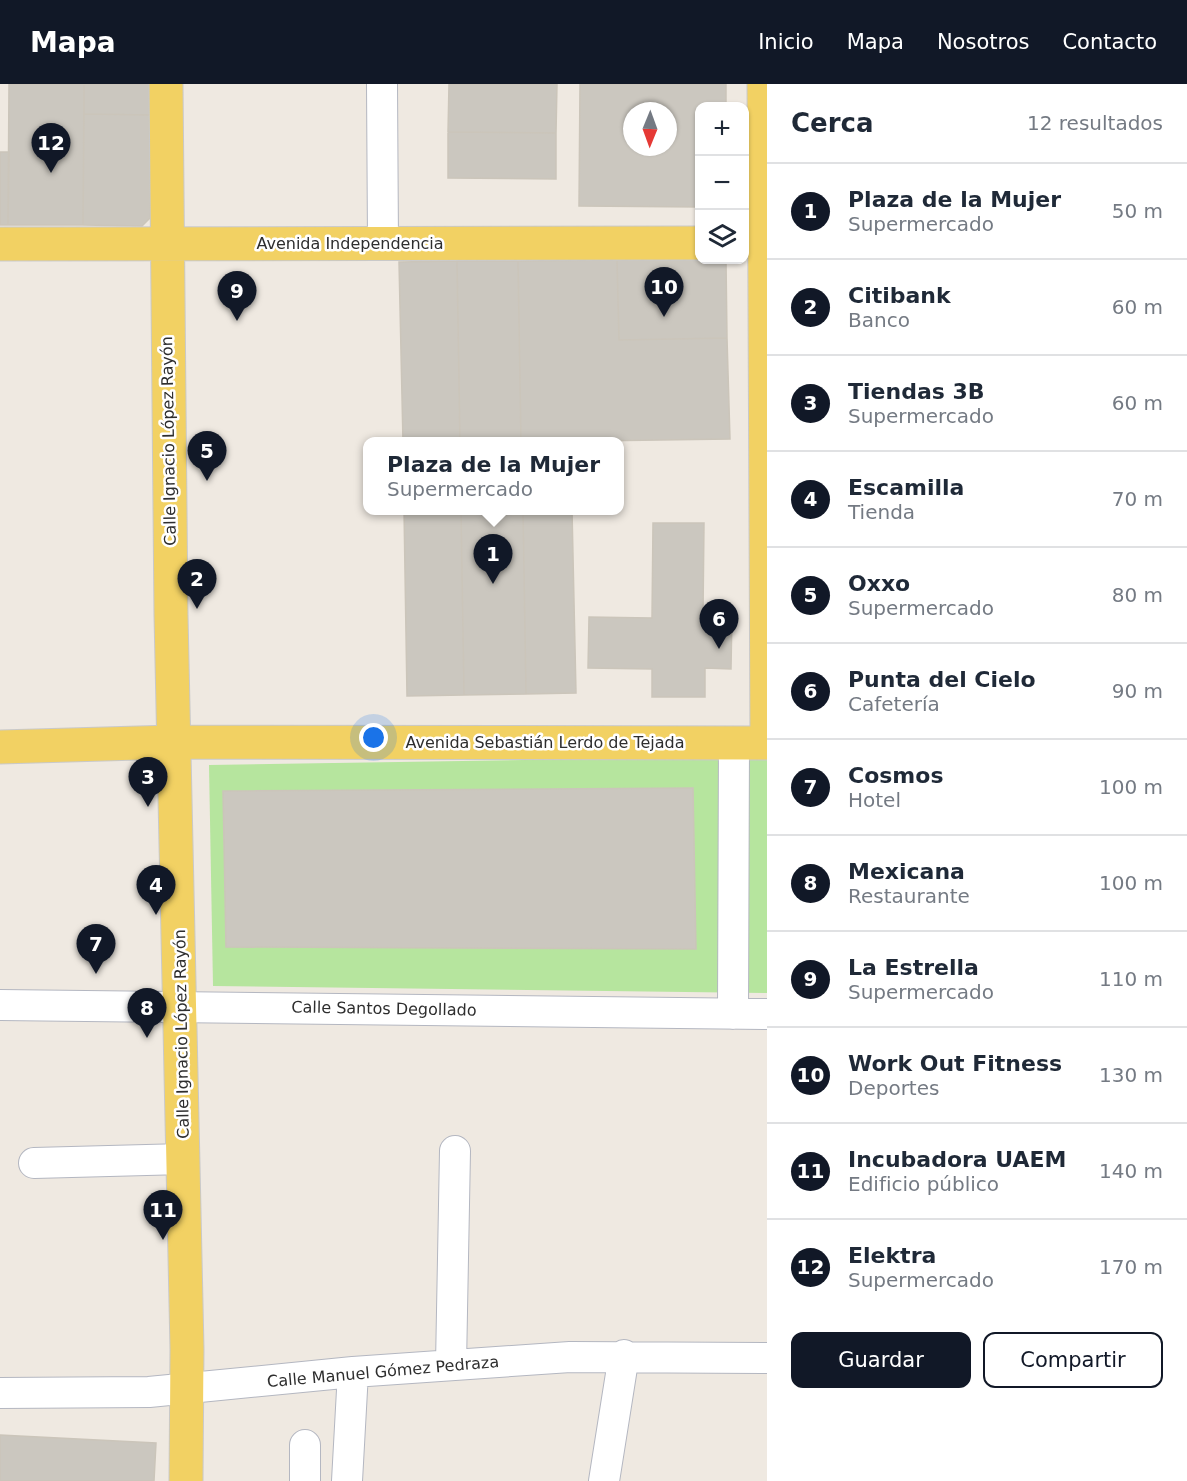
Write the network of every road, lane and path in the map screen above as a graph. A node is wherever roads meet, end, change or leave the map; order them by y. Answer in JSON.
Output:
{"nodes":[{"id":1,"x":166,"y":84,"type":"edge"},
{"id":2,"x":382,"y":84,"type":"edge"},
{"id":3,"x":764,"y":84,"type":"edge"},
{"id":4,"x":383,"y":243,"type":"junction"},
{"id":5,"x":695,"y":243,"type":"edge"},
{"id":6,"x":759,"y":243,"type":"edge"},
{"id":7,"x":0,"y":244,"type":"edge"},
{"id":8,"x":166,"y":244,"type":"junction"},
{"id":9,"x":173,"y":742,"type":"junction"},
{"id":10,"x":734,"y":742,"type":"junction"},
{"id":11,"x":767,"y":743,"type":"edge"},
{"id":12,"x":0,"y":747,"type":"edge"},
{"id":13,"x":0,"y":1005,"type":"edge"},
{"id":14,"x":180,"y":1005,"type":"junction"},
{"id":15,"x":733,"y":1014,"type":"junction"},
{"id":16,"x":767,"y":1014,"type":"edge"},
{"id":17,"x":455,"y":1151,"type":"dead end"},
{"id":18,"x":184,"y":1159,"type":"junction"},
{"id":19,"x":34,"y":1162,"type":"dead end"},
{"id":20,"x":624,"y":1355,"type":"junction"},
{"id":21,"x":767,"y":1358,"type":"edge"},
{"id":22,"x":451,"y":1365,"type":"junction"},
{"id":23,"x":353,"y":1372,"type":"junction"},
{"id":24,"x":188,"y":1389,"type":"junction"},
{"id":25,"x":0,"y":1393,"type":"edge"},
{"id":26,"x":305,"y":1445,"type":"dead end"},
{"id":27,"x":186,"y":1481,"type":"edge"},
{"id":28,"x":305,"y":1481,"type":"edge"},
{"id":29,"x":347,"y":1481,"type":"edge"},
{"id":30,"x":604,"y":1481,"type":"edge"}],
"edges":[{"from":1,"to":8,"type":"main road","name":"Calle Ignacio López Rayón"},
{"from":2,"to":4,"type":"street"},
{"from":3,"to":6,"type":"main road"},
{"from":4,"to":5,"type":"main road","name":"Avenida Independencia"},
{"from":4,"to":8,"type":"main road","name":"Avenida Independencia"},
{"from":6,"to":11,"type":"main road"},
{"from":7,"to":8,"type":"main road","name":"Avenida Independencia"},
{"from":8,"to":9,"type":"main road","name":"Calle Ignacio López Rayón"},
{"from":9,"to":10,"type":"main road","name":"Avenida Sebastián Lerdo de Tejada"},
{"from":9,"to":12,"type":"main road","name":"Avenida Sebastián Lerdo de Tejada"},
{"from":9,"to":14,"type":"main road","name":"Calle Ignacio López Rayón"},
{"from":10,"to":11,"type":"main road","name":"Avenida Sebastián Lerdo de Tejada"},
{"from":10,"to":15,"type":"street"},
{"from":13,"to":14,"type":"street","name":"Calle Santos Degollado"},
{"from":14,"to":15,"type":"street","name":"Calle Santos Degollado"},
{"from":14,"to":18,"type":"main road","name":"Calle Ignacio López Rayón"},
{"from":15,"to":16,"type":"street","name":"Calle Santos Degollado"},
{"from":17,"to":22,"type":"street"},
{"from":18,"to":19,"type":"street"},
{"from":18,"to":24,"type":"main road","name":"Calle Ignacio López Rayón"},
{"from":20,"to":21,"type":"street","name":"Calle Manuel Gómez Pedraza"},
{"from":20,"to":22,"type":"street","name":"Calle Manuel Gómez Pedraza"},
{"from":20,"to":30,"type":"street"},
{"from":22,"to":23,"type":"street","name":"Calle Manuel Gómez Pedraza"},
{"from":23,"to":24,"type":"street","name":"Calle Manuel Gómez Pedraza"},
{"from":23,"to":29,"type":"street"},
{"from":24,"to":25,"type":"street","name":"Calle Manuel Gómez Pedraza"},
{"from":24,"to":27,"type":"main road","name":"Calle Ignacio López Rayón"},
{"from":26,"to":28,"type":"street"}]}
